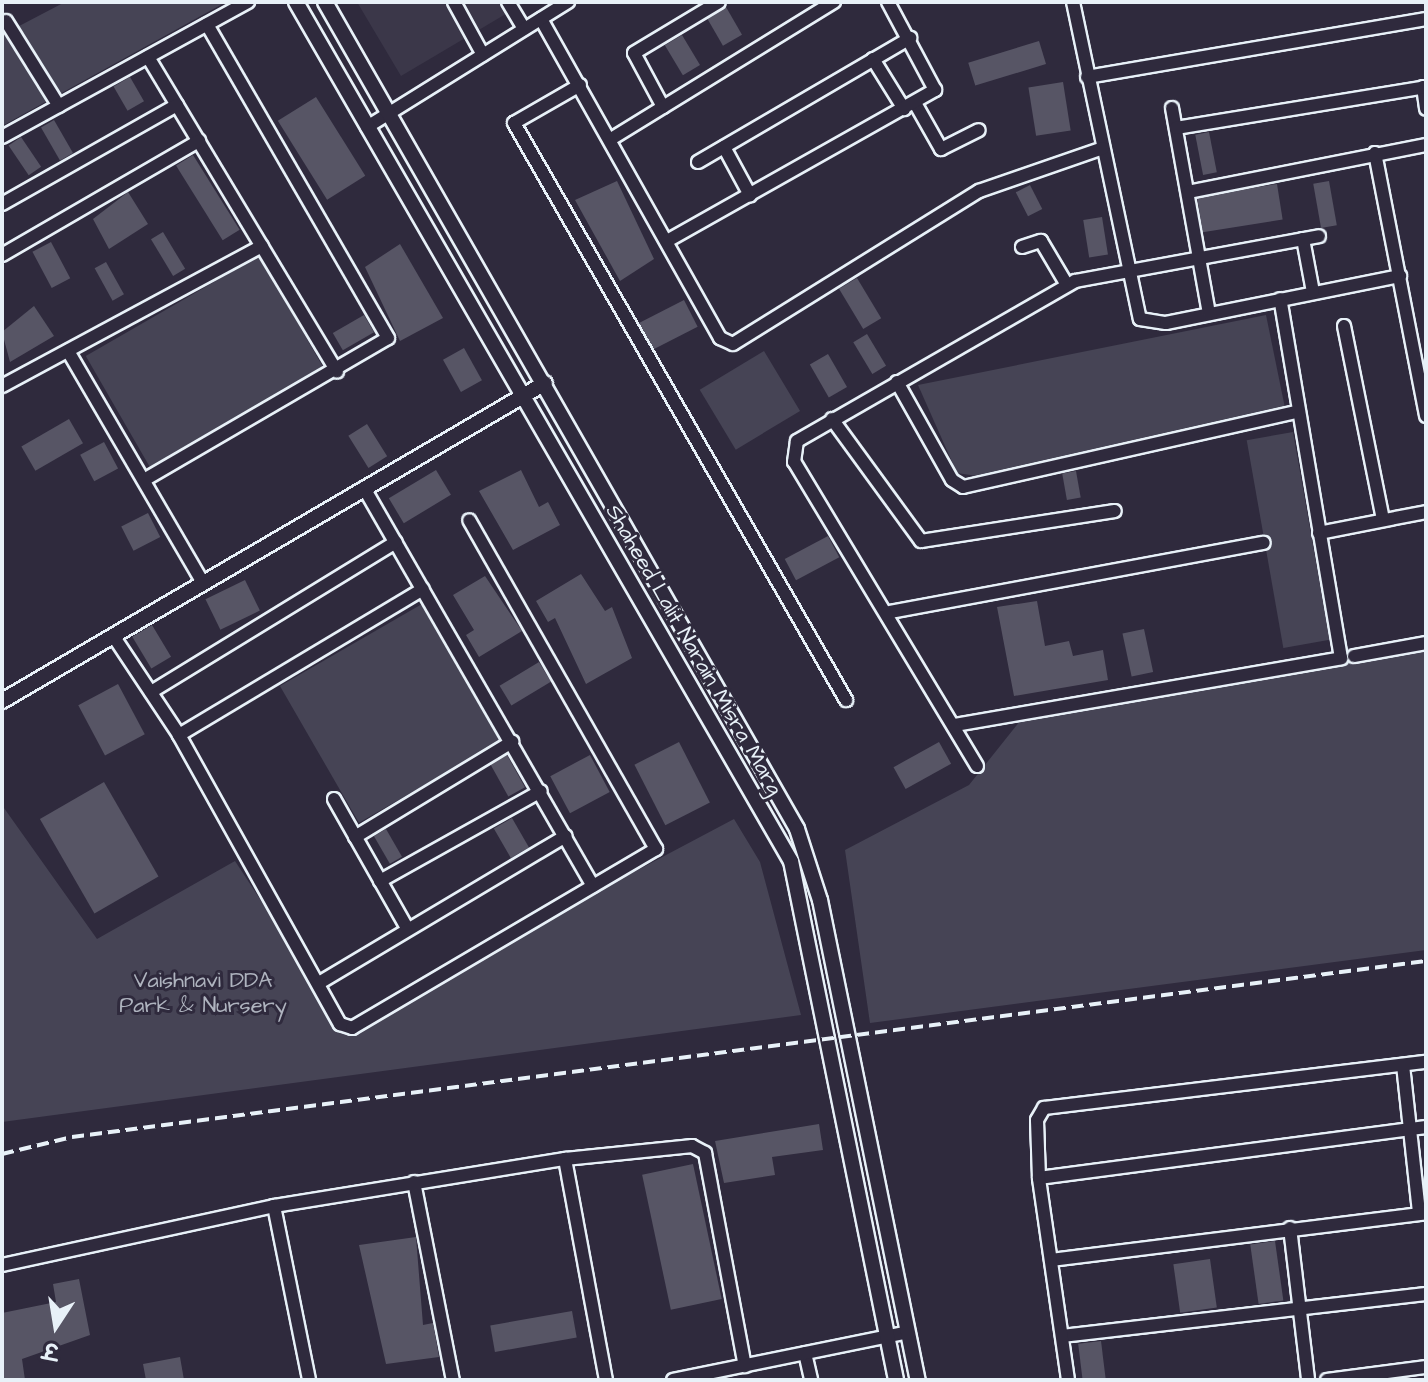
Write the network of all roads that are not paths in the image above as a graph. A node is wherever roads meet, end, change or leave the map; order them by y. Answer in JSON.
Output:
{"nodes":[{"id":1,"x":248,"y":2,"type":"edge"},
{"id":2,"x":296,"y":2,"type":"edge"},
{"id":3,"x":325,"y":2,"type":"edge"},
{"id":4,"x":454,"y":2,"type":"edge"},
{"id":5,"x":508,"y":2,"type":"edge"},
{"id":6,"x":568,"y":2,"type":"edge"},
{"id":7,"x":719,"y":2,"type":"edge"},
{"id":8,"x":834,"y":2,"type":"edge"},
{"id":9,"x":888,"y":2,"type":"edge"},
{"id":10,"x":1073,"y":2,"type":"edge"},
{"id":11,"x":3,"y":19,"type":"edge"},
{"id":12,"x":541,"y":19,"type":"junction"},
{"id":13,"x":1426,"y":19,"type":"edge"},
{"id":14,"x":207,"y":25,"type":"junction"},
{"id":15,"x":524,"y":29,"type":"junction"},
{"id":16,"x":910,"y":38,"type":"junction"},
{"id":17,"x":483,"y":55,"type":"junction"},
{"id":18,"x":148,"y":57,"type":"junction"},
{"id":19,"x":873,"y":59,"type":"junction"},
{"id":20,"x":1087,"y":77,"type":"junction"},
{"id":21,"x":580,"y":85,"type":"junction"},
{"id":22,"x":1424,"y":87,"type":"edge"},
{"id":23,"x":177,"y":105,"type":"junction"},
{"id":24,"x":59,"y":106,"type":"junction"},
{"id":25,"x":909,"y":106,"type":"junction"},
{"id":26,"x":663,"y":107,"type":"junction"},
{"id":27,"x":1172,"y":108,"type":"dead end"},
{"id":28,"x":1426,"y":109,"type":"edge"},
{"id":29,"x":389,"y":113,"type":"junction"},
{"id":30,"x":367,"y":127,"type":"junction"},
{"id":31,"x":1176,"y":128,"type":"junction"},
{"id":32,"x":979,"y":130,"type":"dead end"},
{"id":33,"x":2,"y":137,"type":"edge"},
{"id":34,"x":611,"y":139,"type":"junction"},
{"id":35,"x":199,"y":141,"type":"junction"},
{"id":36,"x":1426,"y":145,"type":"edge"},
{"id":37,"x":724,"y":147,"type":"junction"},
{"id":38,"x":1103,"y":148,"type":"junction"},
{"id":39,"x":1375,"y":153,"type":"junction"},
{"id":40,"x":698,"y":162,"type":"dead end"},
{"id":41,"x":1188,"y":192,"type":"junction"},
{"id":42,"x":750,"y":195,"type":"junction"},
{"id":43,"x":2,"y":204,"type":"edge"},
{"id":44,"x":1319,"y":236,"type":"dead end"},
{"id":45,"x":1303,"y":239,"type":"junction"},
{"id":46,"x":667,"y":241,"type":"junction"},
{"id":47,"x":262,"y":246,"type":"junction"},
{"id":48,"x":1022,"y":247,"type":"dead end"},
{"id":49,"x":2,"y":255,"type":"edge"},
{"id":50,"x":1198,"y":255,"type":"junction"},
{"id":51,"x":1126,"y":266,"type":"junction"},
{"id":52,"x":1400,"y":276,"type":"junction"},
{"id":53,"x":1067,"y":285,"type":"junction"},
{"id":54,"x":1313,"y":292,"type":"junction"},
{"id":55,"x":1280,"y":299,"type":"junction"},
{"id":56,"x":1209,"y":314,"type":"junction"},
{"id":57,"x":1344,"y":326,"type":"dead end"},
{"id":58,"x":68,"y":351,"type":"junction"},
{"id":59,"x":337,"y":372,"type":"junction"},
{"id":60,"x":897,"y":382,"type":"junction"},
{"id":61,"x":545,"y":383,"type":"junction"},
{"id":62,"x":2,"y":386,"type":"edge"},
{"id":63,"x":521,"y":397,"type":"junction"},
{"id":64,"x":1299,"y":411,"type":"junction"},
{"id":65,"x":1426,"y":416,"type":"edge"},
{"id":66,"x":832,"y":419,"type":"junction"},
{"id":67,"x":144,"y":480,"type":"junction"},
{"id":68,"x":364,"y":488,"type":"junction"},
{"id":69,"x":1115,"y":511,"type":"dead end"},
{"id":70,"x":1426,"y":512,"type":"edge"},
{"id":71,"x":469,"y":520,"type":"dead end"},
{"id":72,"x":1383,"y":520,"type":"junction"},
{"id":73,"x":1319,"y":533,"type":"junction"},
{"id":74,"x":396,"y":542,"type":"junction"},
{"id":75,"x":1264,"y":543,"type":"dead end"},
{"id":76,"x":203,"y":583,"type":"junction"},
{"id":77,"x":423,"y":589,"type":"junction"},
{"id":78,"x":890,"y":612,"type":"junction"},
{"id":79,"x":114,"y":637,"type":"junction"},
{"id":80,"x":1426,"y":643,"type":"edge"},
{"id":81,"x":1354,"y":656,"type":"dead end"},
{"id":82,"x":151,"y":692,"type":"junction"},
{"id":83,"x":846,"y":700,"type":"dead end"},
{"id":84,"x":2,"y":701,"type":"edge"},
{"id":85,"x":955,"y":725,"type":"junction"},
{"id":86,"x":179,"y":735,"type":"junction"},
{"id":87,"x":512,"y":742,"type":"junction"},
{"id":88,"x":977,"y":766,"type":"dead end"},
{"id":89,"x":541,"y":791,"type":"junction"},
{"id":90,"x":334,"y":799,"type":"dead end"},
{"id":91,"x":566,"y":836,"type":"junction"},
{"id":92,"x":355,"y":837,"type":"junction"},
{"id":93,"x":380,"y":881,"type":"junction"},
{"id":94,"x":593,"y":886,"type":"junction"},
{"id":95,"x":407,"y":928,"type":"junction"},
{"id":96,"x":319,"y":983,"type":"junction"},
{"id":97,"x":1426,"y":1062,"type":"edge"},
{"id":98,"x":1403,"y":1065,"type":"junction"},
{"id":99,"x":1426,"y":1127,"type":"edge"},
{"id":100,"x":1410,"y":1128,"type":"junction"},
{"id":101,"x":565,"y":1159,"type":"junction"},
{"id":102,"x":1039,"y":1178,"type":"junction"},
{"id":103,"x":414,"y":1182,"type":"junction"},
{"id":104,"x":274,"y":1206,"type":"junction"},
{"id":105,"x":1422,"y":1213,"type":"edge"},
{"id":106,"x":1290,"y":1228,"type":"junction"},
{"id":107,"x":1051,"y":1260,"type":"junction"},
{"id":108,"x":2,"y":1265,"type":"edge"},
{"id":109,"x":1426,"y":1294,"type":"edge"},
{"id":110,"x":1299,"y":1307,"type":"junction"},
{"id":111,"x":908,"y":1332,"type":"junction"},
{"id":112,"x":887,"y":1336,"type":"junction"},
{"id":113,"x":1062,"y":1336,"type":"junction"},
{"id":114,"x":805,"y":1353,"type":"junction"},
{"id":115,"x":745,"y":1366,"type":"junction"},
{"id":116,"x":1426,"y":1367,"type":"edge"},
{"id":117,"x":726,"y":1374,"type":"edge"},
{"id":118,"x":309,"y":1380,"type":"edge"},
{"id":119,"x":453,"y":1380,"type":"edge"},
{"id":120,"x":606,"y":1380,"type":"edge"},
{"id":121,"x":673,"y":1380,"type":"edge"},
{"id":122,"x":811,"y":1380,"type":"edge"},
{"id":123,"x":896,"y":1380,"type":"edge"},
{"id":124,"x":918,"y":1380,"type":"edge"},
{"id":125,"x":1068,"y":1380,"type":"edge"},
{"id":126,"x":1308,"y":1380,"type":"edge"},
{"id":127,"x":1327,"y":1380,"type":"edge"}],
"edges":[{"from":1,"to":14,"type":"street"},
{"from":2,"to":30,"type":"street","name":"Shaheed Lalit Narain Misra Marg"},
{"from":3,"to":29,"type":"street","name":"Shaheed Lalit Narain Misra Marg"},
{"from":4,"to":17,"type":"street"},
{"from":5,"to":15,"type":"street"},
{"from":6,"to":12,"type":"street"},
{"from":7,"to":26,"type":"street"},
{"from":8,"to":26,"type":"street"},
{"from":9,"to":16,"type":"street"},
{"from":10,"to":20,"type":"street"},
{"from":11,"to":24,"type":"street"},
{"from":12,"to":15,"type":"street"},
{"from":12,"to":21,"type":"street"},
{"from":13,"to":20,"type":"street"},
{"from":14,"to":18,"type":"street"},
{"from":14,"to":59,"type":"street"},
{"from":15,"to":17,"type":"street"},
{"from":16,"to":19,"type":"street"},
{"from":16,"to":25,"type":"street"},
{"from":17,"to":29,"type":"street"},
{"from":18,"to":23,"type":"street"},
{"from":18,"to":24,"type":"street"},
{"from":19,"to":25,"type":"street"},
{"from":19,"to":37,"type":"street"},
{"from":20,"to":38,"type":"street"},
{"from":21,"to":34,"type":"street"},
{"from":21,"to":83,"type":"street"},
{"from":22,"to":28,"type":"street"},
{"from":22,"to":31,"type":"street"},
{"from":23,"to":35,"type":"street"},
{"from":23,"to":43,"type":"street"},
{"from":24,"to":33,"type":"street"},
{"from":25,"to":32,"type":"street"},
{"from":25,"to":42,"type":"street"},
{"from":26,"to":34,"type":"street"},
{"from":27,"to":31,"type":"street"},
{"from":29,"to":30,"type":"street"},
{"from":29,"to":61,"type":"street","name":"Shaheed Lalit Narain Misra Marg"},
{"from":30,"to":63,"type":"street","name":"Shaheed Lalit Narain Misra Marg"},
{"from":31,"to":41,"type":"street"},
{"from":34,"to":46,"type":"street"},
{"from":35,"to":47,"type":"street"},
{"from":35,"to":49,"type":"street"},
{"from":36,"to":39,"type":"street"},
{"from":37,"to":40,"type":"street"},
{"from":37,"to":42,"type":"street"},
{"from":38,"to":46,"type":"street"},
{"from":38,"to":51,"type":"street"},
{"from":39,"to":41,"type":"street"},
{"from":39,"to":52,"type":"street"},
{"from":41,"to":50,"type":"street"},
{"from":42,"to":46,"type":"street"},
{"from":44,"to":45,"type":"street"},
{"from":45,"to":50,"type":"street"},
{"from":45,"to":54,"type":"street"},
{"from":47,"to":58,"type":"street"},
{"from":47,"to":59,"type":"street"},
{"from":48,"to":53,"type":"street"},
{"from":50,"to":51,"type":"street"},
{"from":50,"to":56,"type":"street"},
{"from":51,"to":53,"type":"street"},
{"from":51,"to":56,"type":"street"},
{"from":52,"to":54,"type":"street"},
{"from":52,"to":65,"type":"street"},
{"from":53,"to":60,"type":"street"},
{"from":54,"to":55,"type":"street"},
{"from":55,"to":56,"type":"street"},
{"from":55,"to":64,"type":"street"},
{"from":57,"to":72,"type":"street"},
{"from":58,"to":62,"type":"street"},
{"from":58,"to":67,"type":"street"},
{"from":59,"to":67,"type":"street"},
{"from":60,"to":64,"type":"street"},
{"from":60,"to":66,"type":"street"},
{"from":61,"to":63,"type":"street"},
{"from":61,"to":111,"type":"street","name":"Shaheed Lalit Narain Misra Marg"},
{"from":63,"to":68,"type":"street"},
{"from":63,"to":112,"type":"street","name":"Shaheed Lalit Narain Misra Marg"},
{"from":64,"to":73,"type":"street"},
{"from":66,"to":69,"type":"street"},
{"from":66,"to":78,"type":"street"},
{"from":67,"to":76,"type":"street"},
{"from":68,"to":74,"type":"street"},
{"from":68,"to":76,"type":"street"},
{"from":70,"to":72,"type":"street"},
{"from":71,"to":94,"type":"street"},
{"from":72,"to":73,"type":"street"},
{"from":73,"to":85,"type":"street"},
{"from":74,"to":77,"type":"street"},
{"from":74,"to":82,"type":"street"},
{"from":75,"to":78,"type":"street"},
{"from":76,"to":79,"type":"street"},
{"from":77,"to":86,"type":"street"},
{"from":77,"to":87,"type":"street"},
{"from":78,"to":85,"type":"street"},
{"from":79,"to":82,"type":"street"},
{"from":79,"to":84,"type":"street"},
{"from":80,"to":81,"type":"street"},
{"from":82,"to":86,"type":"street"},
{"from":85,"to":88,"type":"street"},
{"from":86,"to":96,"type":"street"},
{"from":87,"to":89,"type":"street"},
{"from":87,"to":92,"type":"street"},
{"from":89,"to":91,"type":"street"},
{"from":89,"to":93,"type":"street"},
{"from":90,"to":92,"type":"street"},
{"from":91,"to":94,"type":"street"},
{"from":91,"to":95,"type":"street"},
{"from":92,"to":93,"type":"street"},
{"from":93,"to":95,"type":"street"},
{"from":94,"to":96,"type":"street"},
{"from":95,"to":96,"type":"street"},
{"from":97,"to":98,"type":"street"},
{"from":98,"to":100,"type":"street"},
{"from":98,"to":102,"type":"street"},
{"from":99,"to":100,"type":"street"},
{"from":100,"to":102,"type":"street"},
{"from":100,"to":105,"type":"street"},
{"from":101,"to":103,"type":"street"},
{"from":101,"to":115,"type":"street"},
{"from":101,"to":120,"type":"street"},
{"from":102,"to":107,"type":"street"},
{"from":103,"to":104,"type":"street"},
{"from":103,"to":119,"type":"street"},
{"from":104,"to":108,"type":"street"},
{"from":104,"to":118,"type":"street"},
{"from":105,"to":106,"type":"street"},
{"from":106,"to":107,"type":"street"},
{"from":106,"to":110,"type":"street"},
{"from":107,"to":113,"type":"street"},
{"from":109,"to":110,"type":"street"},
{"from":110,"to":113,"type":"street"},
{"from":110,"to":126,"type":"street"},
{"from":111,"to":112,"type":"street"},
{"from":111,"to":124,"type":"street","name":"Shaheed Lalit Narain Misra Marg"},
{"from":112,"to":114,"type":"street"},
{"from":112,"to":123,"type":"street","name":"Shaheed Lalit Narain Misra Marg"},
{"from":113,"to":125,"type":"street"},
{"from":114,"to":115,"type":"street"},
{"from":114,"to":122,"type":"street"},
{"from":115,"to":117,"type":"street"},
{"from":116,"to":127,"type":"street"},
{"from":117,"to":121,"type":"street"}]}
